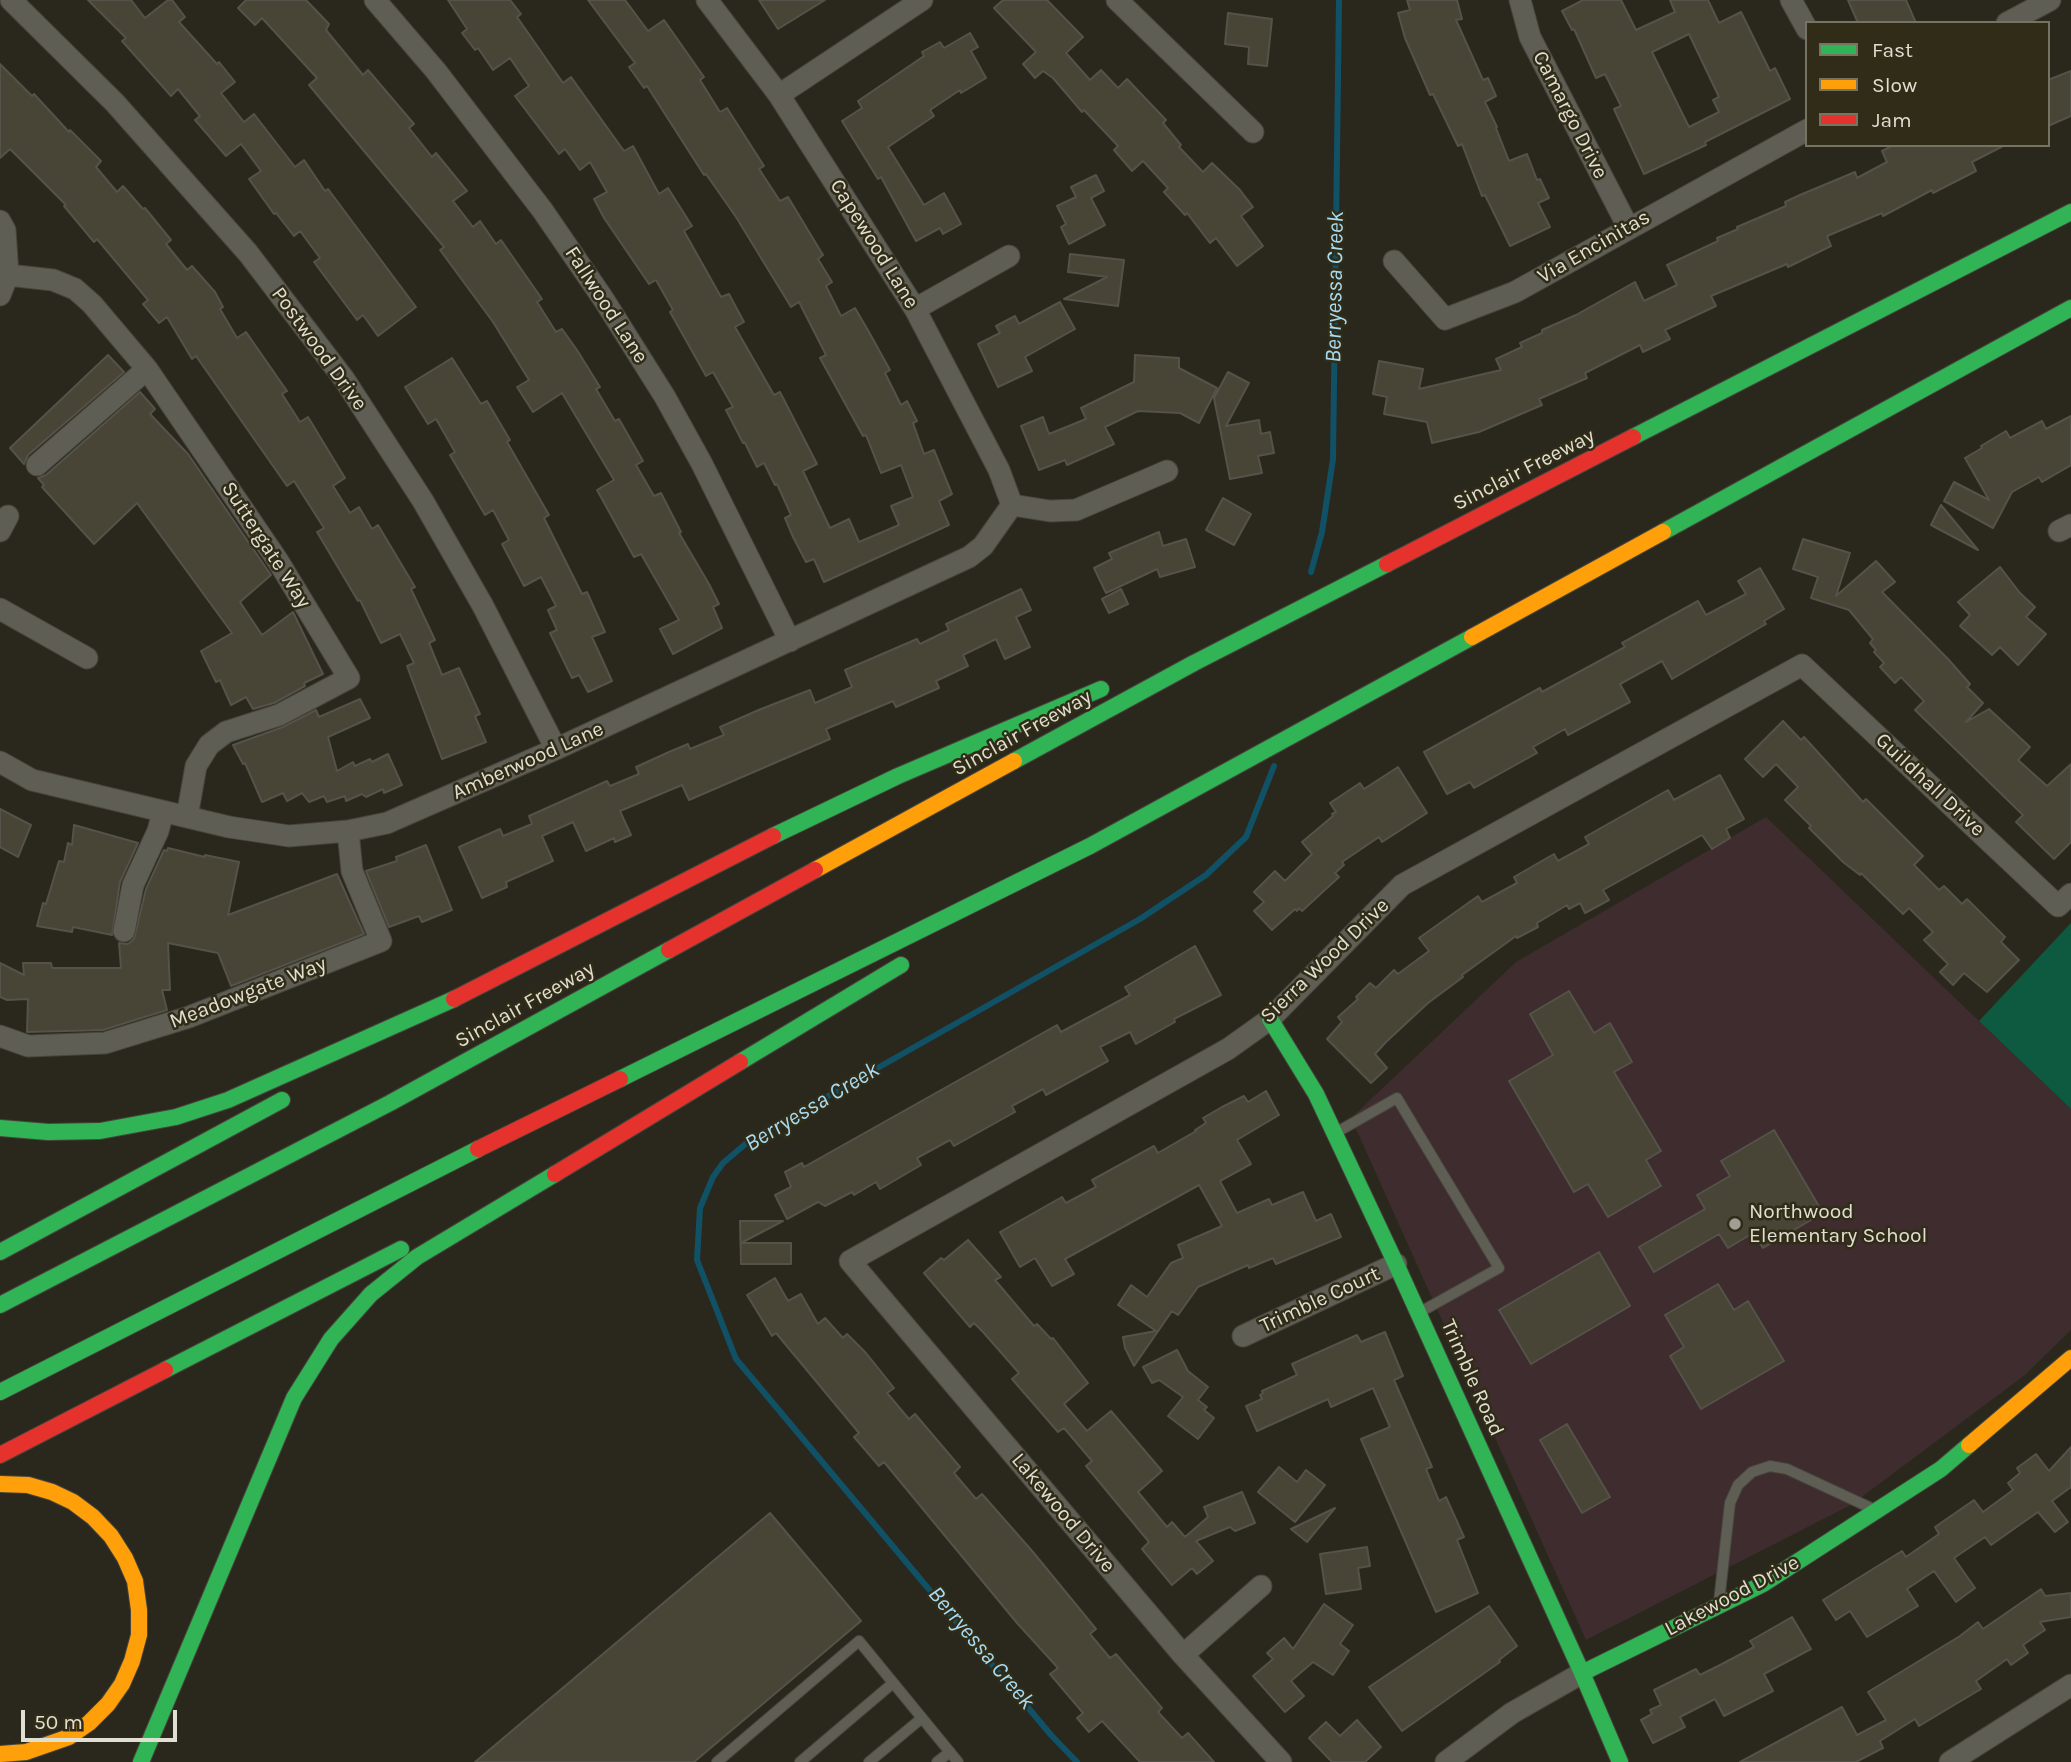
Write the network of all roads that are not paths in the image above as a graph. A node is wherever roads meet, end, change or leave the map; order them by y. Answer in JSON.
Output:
{"nodes":[{"id":1,"x":11,"y":0,"type":"edge"},
{"id":2,"x":375,"y":0,"type":"edge"},
{"id":3,"x":707,"y":0,"type":"edge"},
{"id":4,"x":922,"y":0,"type":"edge"},
{"id":5,"x":1117,"y":0,"type":"edge"},
{"id":6,"x":1520,"y":0,"type":"edge"},
{"id":7,"x":1791,"y":0,"type":"edge"},
{"id":8,"x":2050,"y":0,"type":"edge"},
{"id":9,"x":2011,"y":21,"type":"edge"},
{"id":10,"x":1805,"y":25,"type":"edge"},
{"id":11,"x":779,"y":95,"type":"junction"},
{"id":12,"x":1805,"y":131,"type":"edge"},
{"id":13,"x":1253,"y":132,"type":"dead end"},
{"id":14,"x":2071,"y":212,"type":"edge"},
{"id":15,"x":0,"y":220,"type":"edge"},
{"id":16,"x":1628,"y":227,"type":"junction"},
{"id":17,"x":1009,"y":256,"type":"dead end"},
{"id":18,"x":1394,"y":261,"type":"dead end"},
{"id":19,"x":8,"y":275,"type":"junction"},
{"id":20,"x":0,"y":295,"type":"edge"},
{"id":21,"x":2071,"y":308,"type":"edge"},
{"id":22,"x":915,"y":309,"type":"junction"},
{"id":23,"x":147,"y":369,"type":"junction"},
{"id":24,"x":37,"y":465,"type":"dead end"},
{"id":25,"x":1167,"y":471,"type":"dead end"},
{"id":26,"x":1012,"y":505,"type":"junction"},
{"id":27,"x":0,"y":609,"type":"edge"},
{"id":28,"x":790,"y":641,"type":"junction"},
{"id":29,"x":87,"y":657,"type":"dead end"},
{"id":30,"x":1194,"y":663,"type":"junction"},
{"id":31,"x":1802,"y":665,"type":"joint"},
{"id":32,"x":556,"y":749,"type":"junction"},
{"id":33,"x":0,"y":762,"type":"edge"},
{"id":34,"x":163,"y":812,"type":"junction"},
{"id":35,"x":187,"y":817,"type":"junction"},
{"id":36,"x":348,"y":831,"type":"junction"},
{"id":37,"x":1090,"y":846,"type":"junction"},
{"id":38,"x":2064,"y":900,"type":"edge"},
{"id":39,"x":958,"y":930,"type":"dead end"},
{"id":40,"x":124,"y":931,"type":"dead end"},
{"id":41,"x":913,"y":958,"type":"dead end"},
{"id":42,"x":465,"y":994,"type":"junction"},
{"id":43,"x":1270,"y":1019,"type":"junction"},
{"id":44,"x":0,"y":1036,"type":"edge"},
{"id":45,"x":348,"y":1064,"type":"dead end"},
{"id":46,"x":299,"y":1091,"type":"dead end"},
{"id":47,"x":0,"y":1128,"type":"edge"},
{"id":48,"x":1335,"y":1134,"type":"junction"},
{"id":49,"x":583,"y":1156,"type":"junction"},
{"id":50,"x":0,"y":1252,"type":"edge"},
{"id":51,"x":850,"y":1261,"type":"joint"},
{"id":52,"x":1396,"y":1264,"type":"junction"},
{"id":53,"x":0,"y":1305,"type":"edge"},
{"id":54,"x":1419,"y":1313,"type":"junction"},
{"id":55,"x":1243,"y":1336,"type":"dead end"},
{"id":56,"x":2071,"y":1358,"type":"edge"},
{"id":57,"x":0,"y":1392,"type":"edge"},
{"id":58,"x":0,"y":1455,"type":"edge"},
{"id":59,"x":0,"y":1484,"type":"edge"},
{"id":60,"x":1877,"y":1511,"type":"junction"},
{"id":61,"x":1261,"y":1586,"type":"dead end"},
{"id":62,"x":1719,"y":1606,"type":"junction"},
{"id":63,"x":1184,"y":1656,"type":"junction"},
{"id":64,"x":1582,"y":1673,"type":"junction"},
{"id":65,"x":893,"y":1684,"type":"junction"},
{"id":66,"x":2071,"y":1685,"type":"edge"},
{"id":67,"x":922,"y":1718,"type":"junction"},
{"id":68,"x":950,"y":1752,"type":"junction"},
{"id":69,"x":0,"y":1754,"type":"edge"},
{"id":70,"x":141,"y":1762,"type":"edge"},
{"id":71,"x":717,"y":1762,"type":"edge"},
{"id":72,"x":800,"y":1762,"type":"edge"},
{"id":73,"x":869,"y":1762,"type":"edge"},
{"id":74,"x":937,"y":1762,"type":"edge"},
{"id":75,"x":958,"y":1762,"type":"edge"},
{"id":76,"x":1281,"y":1762,"type":"edge"},
{"id":77,"x":1446,"y":1762,"type":"edge"},
{"id":78,"x":1620,"y":1762,"type":"edge"},
{"id":79,"x":1950,"y":1762,"type":"edge"}],
"edges":[{"from":1,"to":32,"type":"street","name":"Postwood Drive"},
{"from":2,"to":28,"type":"street","name":"Fallwood Lane"},
{"from":3,"to":11,"type":"street","name":"Capewood Lane"},
{"from":4,"to":11,"type":"street"},
{"from":5,"to":13,"type":"street"},
{"from":6,"to":16,"type":"street","name":"Camargo Drive"},
{"from":7,"to":10,"type":"street"},
{"from":8,"to":9,"type":"street"},
{"from":11,"to":22,"type":"street","name":"Capewood Lane"},
{"from":12,"to":16,"type":"street","name":"Via Encinitas"},
{"from":14,"to":30,"type":"main road","name":"Sinclair Freeway"},
{"from":15,"to":19,"type":"street"},
{"from":16,"to":18,"type":"street","name":"Via Encinitas"},
{"from":17,"to":22,"type":"street"},
{"from":19,"to":20,"type":"street"},
{"from":19,"to":23,"type":"street","name":"Suttergate Way"},
{"from":21,"to":37,"type":"main road"},
{"from":22,"to":26,"type":"street","name":"Capewood Lane"},
{"from":23,"to":24,"type":"street"},
{"from":23,"to":35,"type":"street","name":"Suttergate Way"},
{"from":25,"to":26,"type":"street"},
{"from":26,"to":28,"type":"street","name":"Amberwood Lane"},
{"from":27,"to":29,"type":"street"},
{"from":28,"to":32,"type":"street","name":"Amberwood Lane"},
{"from":30,"to":42,"type":"main road"},
{"from":30,"to":53,"type":"main road","name":"Sinclair Freeway"},
{"from":31,"to":38,"type":"street","name":"Guildhall Drive"},
{"from":31,"to":43,"type":"street","name":"Sierra Wood Drive"},
{"from":32,"to":36,"type":"street","name":"Amberwood Lane"},
{"from":33,"to":34,"type":"street","name":"Amberwood Lane"},
{"from":34,"to":35,"type":"street","name":"Amberwood Lane"},
{"from":34,"to":40,"type":"street"},
{"from":35,"to":36,"type":"street","name":"Amberwood Lane"},
{"from":36,"to":44,"type":"street","name":"Meadowgate Way"},
{"from":37,"to":39,"type":"main road"},
{"from":37,"to":57,"type":"main road"},
{"from":41,"to":49,"type":"main road"},
{"from":42,"to":45,"type":"main road"},
{"from":42,"to":47,"type":"main road"},
{"from":43,"to":48,"type":"main road","name":"Trimble Road"},
{"from":43,"to":51,"type":"street","name":"Sierra Wood Drive"},
{"from":46,"to":50,"type":"main road"},
{"from":48,"to":52,"type":"main road","name":"Trimble Road"},
{"from":48,"to":54,"type":"lane"},
{"from":49,"to":58,"type":"main road"},
{"from":49,"to":70,"type":"main road"},
{"from":51,"to":63,"type":"street","name":"Lakewood Drive"},
{"from":52,"to":54,"type":"main road","name":"Trimble Road"},
{"from":52,"to":55,"type":"street","name":"Trimble Court"},
{"from":54,"to":64,"type":"main road","name":"Trimble Road"},
{"from":56,"to":60,"type":"main road","name":"Lakewood Drive"},
{"from":59,"to":69,"type":"main road"},
{"from":60,"to":62,"type":"main road","name":"Lakewood Drive"},
{"from":60,"to":62,"type":"lane"},
{"from":61,"to":63,"type":"street"},
{"from":62,"to":64,"type":"main road","name":"Lakewood Drive"},
{"from":63,"to":76,"type":"street","name":"Lakewood Drive"},
{"from":64,"to":77,"type":"street","name":"Lakewood Drive"},
{"from":64,"to":78,"type":"main road","name":"Trimble Road"},
{"from":65,"to":67,"type":"lane"},
{"from":65,"to":71,"type":"lane"},
{"from":65,"to":72,"type":"lane"},
{"from":66,"to":79,"type":"street"},
{"from":67,"to":68,"type":"lane"},
{"from":67,"to":73,"type":"lane"},
{"from":68,"to":74,"type":"lane"},
{"from":68,"to":75,"type":"lane"}]}
